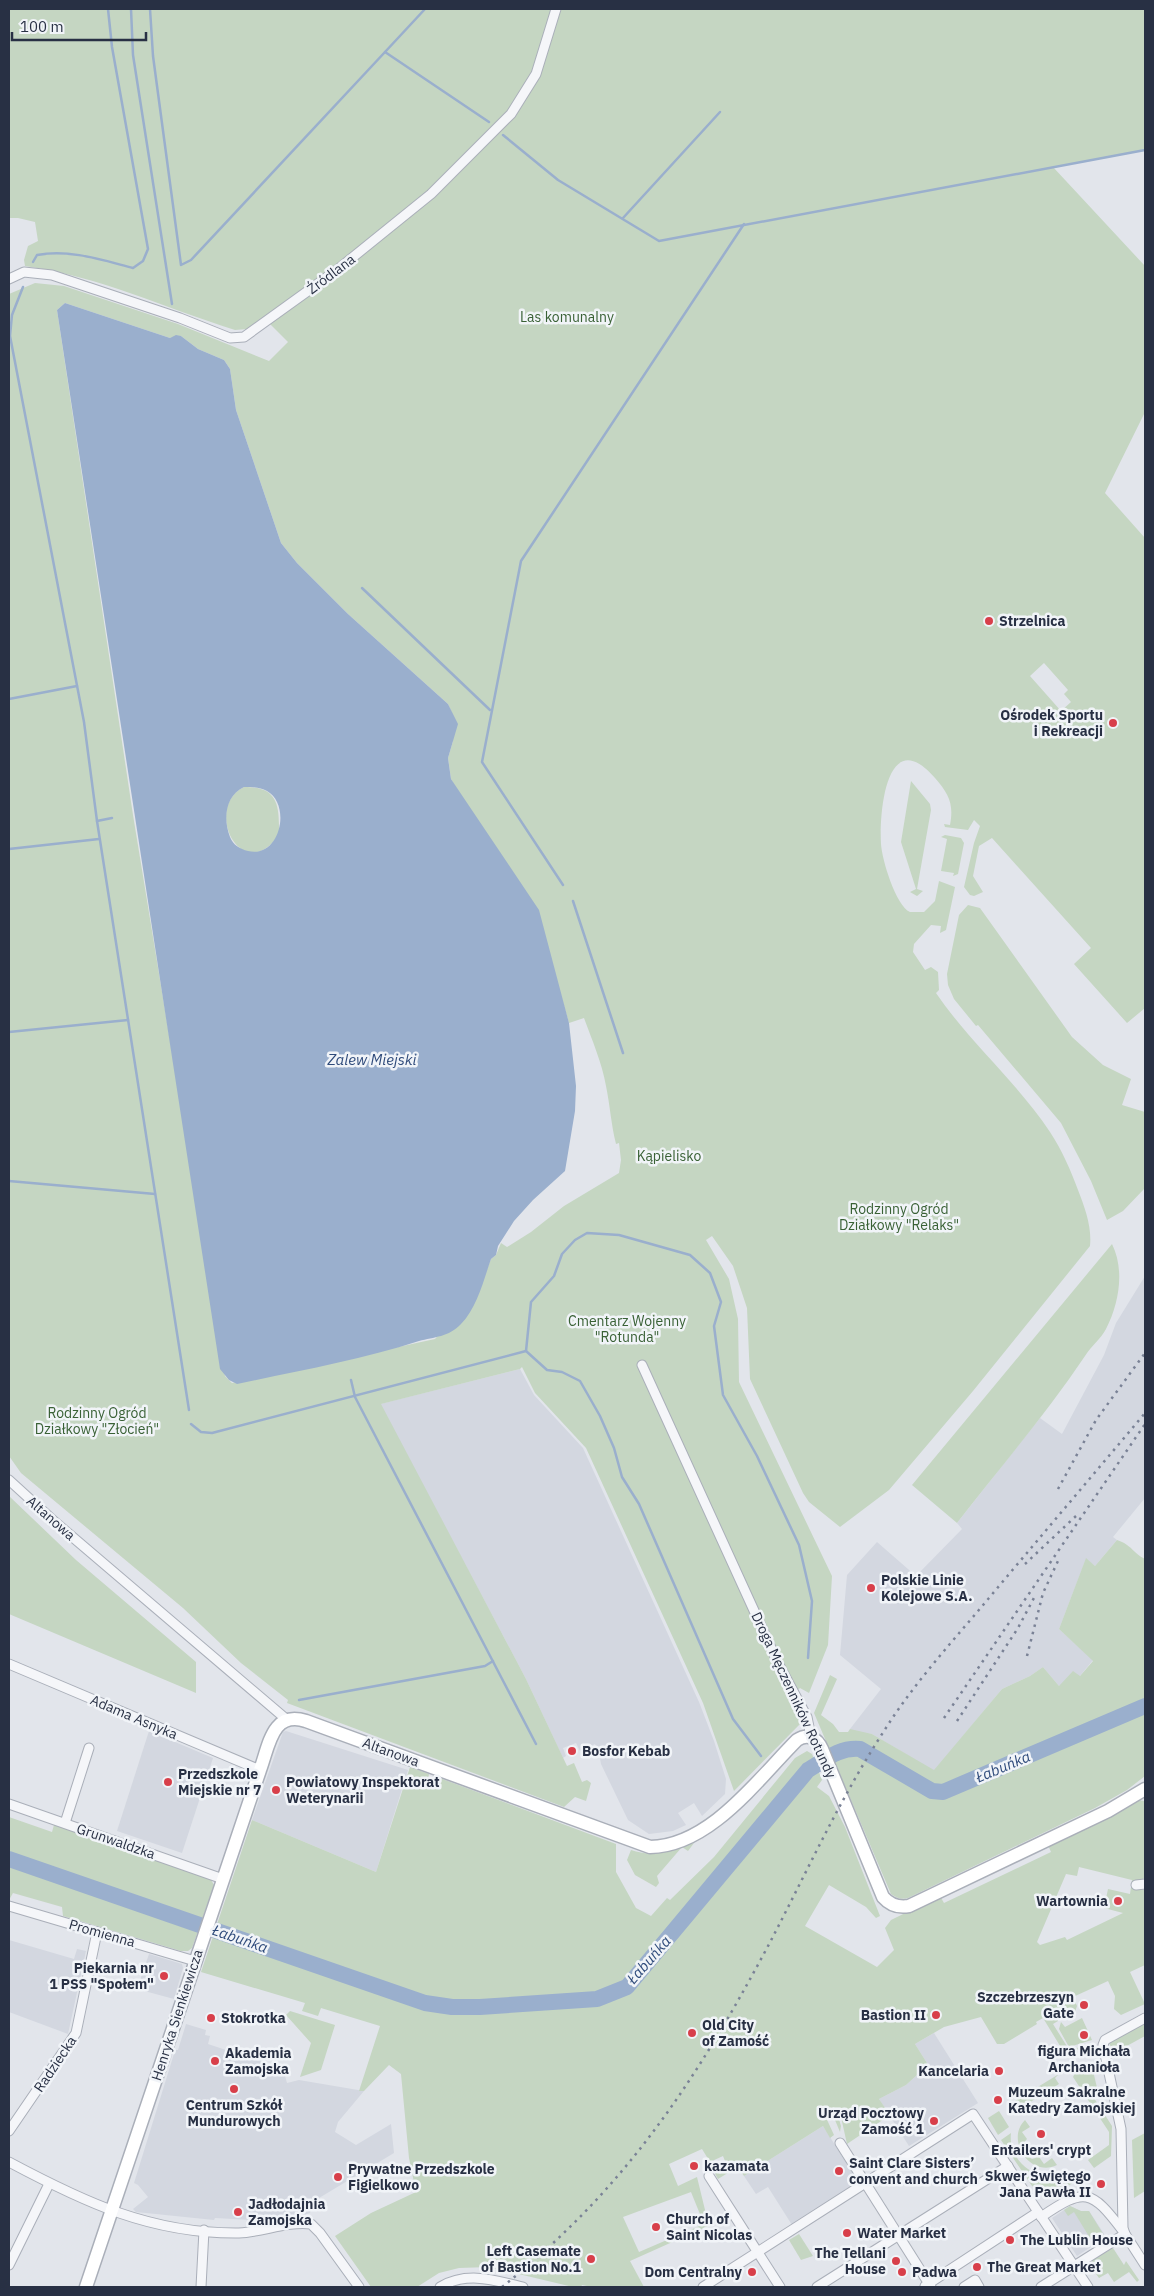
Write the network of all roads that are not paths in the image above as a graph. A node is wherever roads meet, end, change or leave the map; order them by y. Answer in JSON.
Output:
{"nodes":[{"id":1,"x":556,"y":9,"type":"edge"},
{"id":2,"x":9,"y":279,"type":"edge"},
{"id":3,"x":642,"y":1365,"type":"dead end"},
{"id":4,"x":9,"y":1480,"type":"edge"},
{"id":5,"x":9,"y":1664,"type":"edge"},
{"id":6,"x":286,"y":1719,"type":"junction"},
{"id":7,"x":811,"y":1737,"type":"junction"},
{"id":8,"x":89,"y":1748,"type":"dead end"},
{"id":9,"x":260,"y":1770,"type":"junction"},
{"id":10,"x":1145,"y":1789,"type":"edge"},
{"id":11,"x":9,"y":1804,"type":"edge"},
{"id":12,"x":65,"y":1823,"type":"junction"},
{"id":13,"x":223,"y":1879,"type":"junction"},
{"id":14,"x":9,"y":1906,"type":"edge"},
{"id":15,"x":96,"y":1932,"type":"junction"},
{"id":16,"x":195,"y":1961,"type":"junction"},
{"id":17,"x":1145,"y":2018,"type":"edge"},
{"id":18,"x":9,"y":2131,"type":"edge"},
{"id":19,"x":840,"y":2143,"type":"dead end"},
{"id":20,"x":9,"y":2162,"type":"edge"},
{"id":21,"x":1008,"y":2166,"type":"junction"},
{"id":22,"x":709,"y":2176,"type":"dead end"},
{"id":23,"x":866,"y":2183,"type":"junction"},
{"id":24,"x":49,"y":2184,"type":"junction"},
{"id":25,"x":112,"y":2212,"type":"junction"},
{"id":26,"x":1039,"y":2215,"type":"junction"},
{"id":27,"x":204,"y":2230,"type":"junction"},
{"id":28,"x":1125,"y":2234,"type":"junction"},
{"id":29,"x":898,"y":2236,"type":"junction"},
{"id":30,"x":757,"y":2254,"type":"junction"},
{"id":31,"x":9,"y":2265,"type":"edge"},
{"id":32,"x":1145,"y":2265,"type":"edge"},
{"id":33,"x":1074,"y":2266,"type":"junction"},
{"id":34,"x":927,"y":2285,"type":"edge"},
{"id":35,"x":86,"y":2287,"type":"edge"},
{"id":36,"x":200,"y":2287,"type":"edge"},
{"id":37,"x":359,"y":2287,"type":"edge"},
{"id":38,"x":440,"y":2287,"type":"edge"},
{"id":39,"x":523,"y":2287,"type":"edge"},
{"id":40,"x":703,"y":2287,"type":"edge"},
{"id":41,"x":780,"y":2287,"type":"edge"},
{"id":42,"x":817,"y":2287,"type":"edge"},
{"id":43,"x":964,"y":2287,"type":"edge"},
{"id":44,"x":979,"y":2287,"type":"edge"},
{"id":45,"x":1041,"y":2287,"type":"edge"},
{"id":46,"x":1088,"y":2287,"type":"edge"}],
"edges":[{"from":1,"to":2,"type":"street","name":"Źródlana"},
{"from":3,"to":7,"type":"street","name":"Droga Męczenników Rotundy"},
{"from":4,"to":6,"type":"street","name":"Altanowa"},
{"from":5,"to":9,"type":"street","name":"Adama Asnyka"},
{"from":6,"to":7,"type":"street","name":"Altanowa"},
{"from":6,"to":9,"type":"street","name":"Henryka Sienkiewicza"},
{"from":7,"to":10,"type":"street","name":"Droga Męczenników Rotundy"},
{"from":8,"to":12,"type":"street"},
{"from":9,"to":13,"type":"street","name":"Henryka Sienkiewicza"},
{"from":11,"to":12,"type":"street","name":"Grunwaldzka"},
{"from":12,"to":13,"type":"street","name":"Grunwaldzka"},
{"from":13,"to":16,"type":"street","name":"Henryka Sienkiewicza"},
{"from":14,"to":15,"type":"street","name":"Promienna"},
{"from":15,"to":16,"type":"street","name":"Promienna"},
{"from":15,"to":18,"type":"street","name":"Radziecka"},
{"from":16,"to":25,"type":"street","name":"Henryka Sienkiewicza"},
{"from":17,"to":28,"type":"street"},
{"from":19,"to":23,"type":"street"},
{"from":20,"to":24,"type":"street"},
{"from":21,"to":23,"type":"street"},
{"from":21,"to":26,"type":"street"},
{"from":21,"to":29,"type":"street"},
{"from":22,"to":30,"type":"street"},
{"from":23,"to":29,"type":"street"},
{"from":23,"to":30,"type":"street"},
{"from":24,"to":25,"type":"street"},
{"from":24,"to":31,"type":"street"},
{"from":25,"to":27,"type":"street"},
{"from":25,"to":35,"type":"street","name":"Henryka Sienkiewicza"},
{"from":26,"to":28,"type":"street"},
{"from":26,"to":33,"type":"street"},
{"from":26,"to":34,"type":"street"},
{"from":27,"to":36,"type":"street"},
{"from":27,"to":37,"type":"street"},
{"from":28,"to":32,"type":"street"},
{"from":28,"to":33,"type":"street"},
{"from":29,"to":34,"type":"street"},
{"from":29,"to":42,"type":"street"},
{"from":30,"to":40,"type":"street"},
{"from":30,"to":41,"type":"street"},
{"from":33,"to":45,"type":"street"},
{"from":33,"to":46,"type":"street"},
{"from":38,"to":39,"type":"street"},
{"from":43,"to":44,"type":"street"}]}
